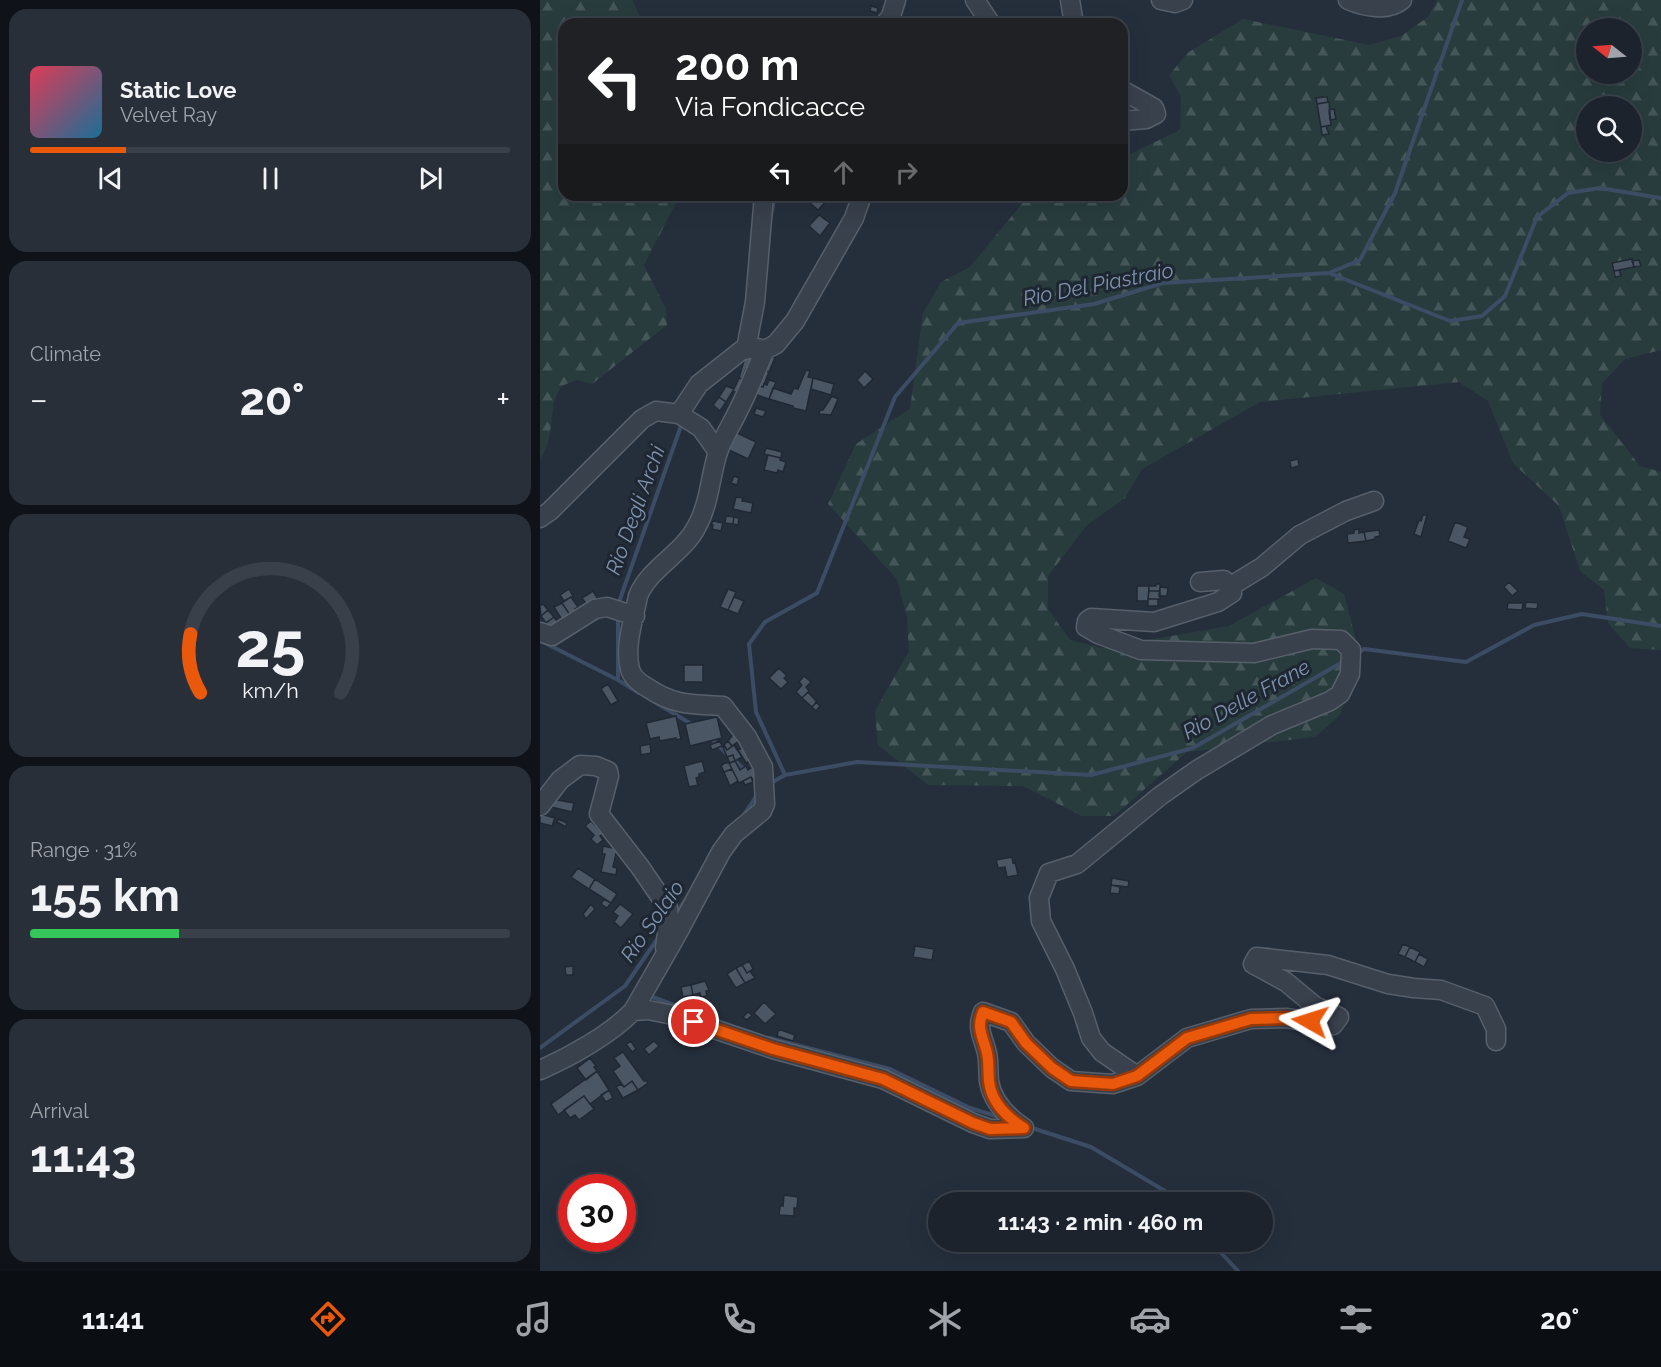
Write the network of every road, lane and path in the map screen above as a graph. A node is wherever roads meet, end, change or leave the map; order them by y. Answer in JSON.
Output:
{"nodes":[{"id":1,"x":896,"y":0,"type":"edge"},
{"id":2,"x":975,"y":0,"type":"edge"},
{"id":3,"x":1070,"y":0,"type":"edge"},
{"id":4,"x":1161,"y":0,"type":"edge"},
{"id":5,"x":1183,"y":0,"type":"edge"},
{"id":6,"x":1348,"y":0,"type":"edge"},
{"id":7,"x":1402,"y":0,"type":"edge"},
{"id":8,"x":888,"y":18,"type":"edge"},
{"id":9,"x":988,"y":18,"type":"edge"},
{"id":10,"x":1073,"y":18,"type":"edge"},
{"id":11,"x":1128,"y":93,"type":"edge"},
{"id":12,"x":1128,"y":120,"type":"edge"},
{"id":13,"x":763,"y":201,"type":"edge"},
{"id":14,"x":859,"y":201,"type":"edge"},
{"id":15,"x":746,"y":349,"type":"junction"},
{"id":16,"x":765,"y":350,"type":"junction"},
{"id":17,"x":679,"y":414,"type":"junction"},
{"id":18,"x":718,"y":452,"type":"junction"},
{"id":19,"x":1374,"y":501,"type":"dead end"},
{"id":20,"x":540,"y":518,"type":"edge"},
{"id":21,"x":1200,"y":582,"type":"dead end"},
{"id":22,"x":1231,"y":586,"type":"junction"},
{"id":23,"x":635,"y":616,"type":"junction"},
{"id":24,"x":540,"y":632,"type":"edge"},
{"id":25,"x":540,"y":806,"type":"edge"},
{"id":26,"x":665,"y":955,"type":"junction"},
{"id":27,"x":633,"y":1011,"type":"junction"},
{"id":28,"x":1496,"y":1041,"type":"dead end"},
{"id":29,"x":540,"y":1070,"type":"edge"},
{"id":30,"x":1137,"y":1076,"type":"junction"}],
"edges":[{"from":1,"to":8,"type":"street"},
{"from":2,"to":9,"type":"street"},
{"from":3,"to":10,"type":"street"},
{"from":4,"to":5,"type":"street"},
{"from":6,"to":7,"type":"street"},
{"from":11,"to":12,"type":"street"},
{"from":13,"to":15,"type":"street"},
{"from":14,"to":16,"type":"street"},
{"from":15,"to":16,"type":"street"},
{"from":15,"to":17,"type":"street"},
{"from":16,"to":18,"type":"street"},
{"from":17,"to":18,"type":"street"},
{"from":17,"to":20,"type":"street"},
{"from":18,"to":23,"type":"street"},
{"from":19,"to":22,"type":"street"},
{"from":21,"to":22,"type":"street"},
{"from":22,"to":30,"type":"street"},
{"from":23,"to":24,"type":"street"},
{"from":23,"to":26,"type":"street"},
{"from":25,"to":26,"type":"street"},
{"from":26,"to":27,"type":"street"},
{"from":27,"to":29,"type":"street"},
{"from":27,"to":30,"type":"street"},
{"from":28,"to":30,"type":"street"}]}
